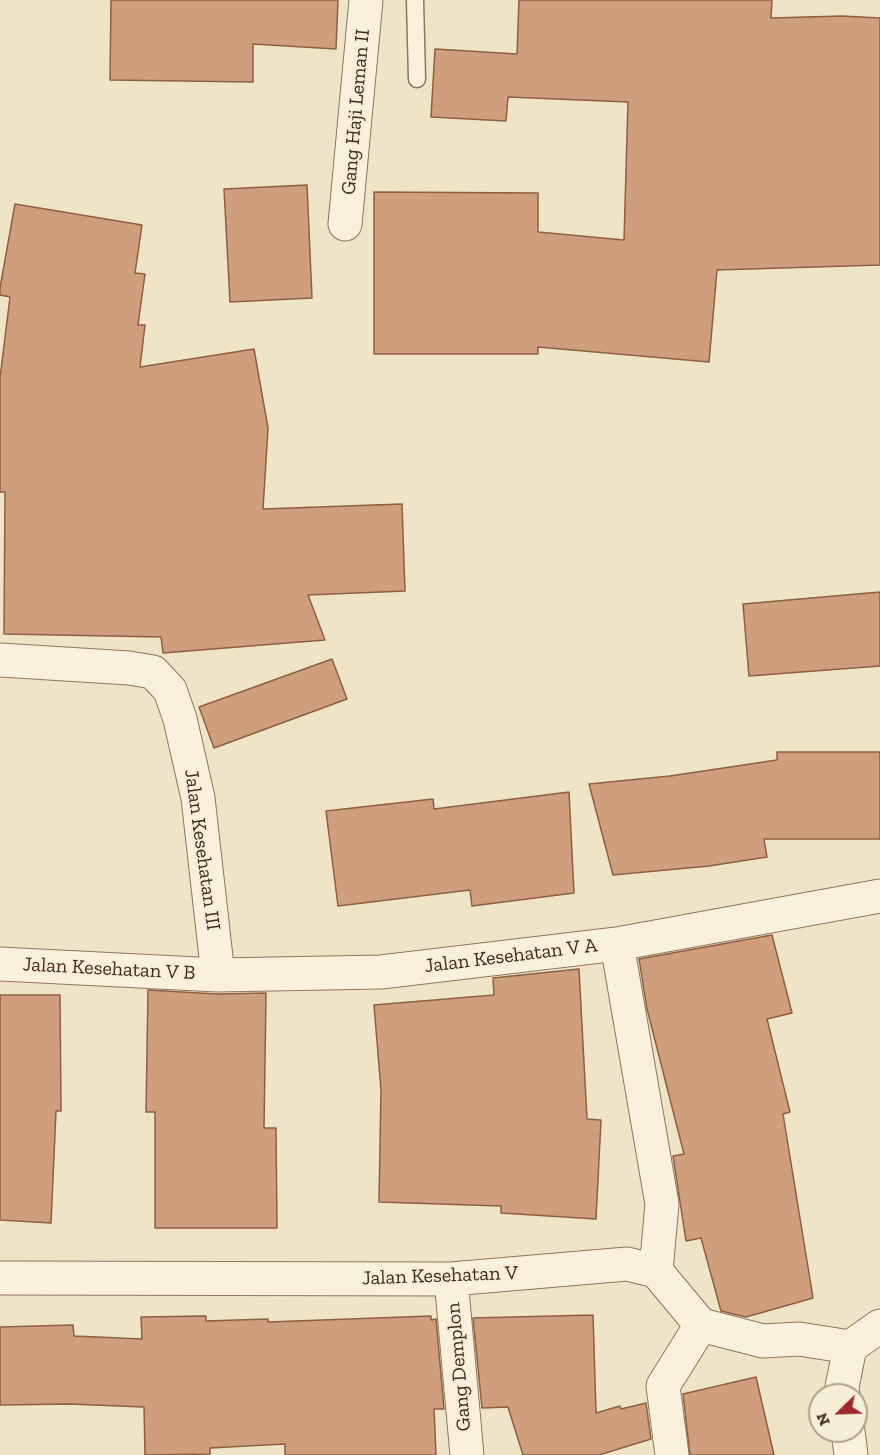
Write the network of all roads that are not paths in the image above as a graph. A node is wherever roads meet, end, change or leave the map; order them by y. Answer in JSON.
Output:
{"nodes":[{"id":1,"x":366,"y":0,"type":"edge"},
{"id":2,"x":415,"y":0,"type":"edge"},
{"id":3,"x":417,"y":79,"type":"dead end"},
{"id":4,"x":345,"y":224,"type":"dead end"},
{"id":5,"x":0,"y":660,"type":"edge"},
{"id":6,"x":880,"y":896,"type":"edge"},
{"id":7,"x":617,"y":944,"type":"junction"},
{"id":8,"x":0,"y":964,"type":"edge"},
{"id":9,"x":218,"y":975,"type":"junction"},
{"id":10,"x":656,"y":1271,"type":"junction"},
{"id":11,"x":0,"y":1278,"type":"edge"},
{"id":12,"x":451,"y":1279,"type":"junction"},
{"id":13,"x":701,"y":1325,"type":"junction"},
{"id":14,"x":880,"y":1326,"type":"edge"},
{"id":15,"x":850,"y":1347,"type":"junction"},
{"id":16,"x":843,"y":1383,"type":"edge"},
{"id":17,"x":467,"y":1455,"type":"edge"},
{"id":18,"x":672,"y":1455,"type":"edge"}],
"edges":[{"from":1,"to":4,"type":"street","name":"Gang Haji Leman II"},
{"from":2,"to":3,"type":"lane"},
{"from":5,"to":9,"type":"street","name":"Jalan Kesehatan III"},
{"from":6,"to":7,"type":"street"},
{"from":7,"to":9,"type":"street","name":"Jalan Kesehatan V A"},
{"from":7,"to":10,"type":"street","name":"Jalan Kesehatan V A"},
{"from":8,"to":9,"type":"street","name":"Jalan Kesehatan V B"},
{"from":10,"to":12,"type":"street","name":"Jalan Kesehatan V"},
{"from":10,"to":13,"type":"street"},
{"from":11,"to":12,"type":"street","name":"Jalan Kesehatan V"},
{"from":12,"to":17,"type":"street","name":"Gang Demplon"},
{"from":13,"to":15,"type":"street"},
{"from":13,"to":18,"type":"street"},
{"from":14,"to":15,"type":"street"},
{"from":15,"to":16,"type":"street"}]}
